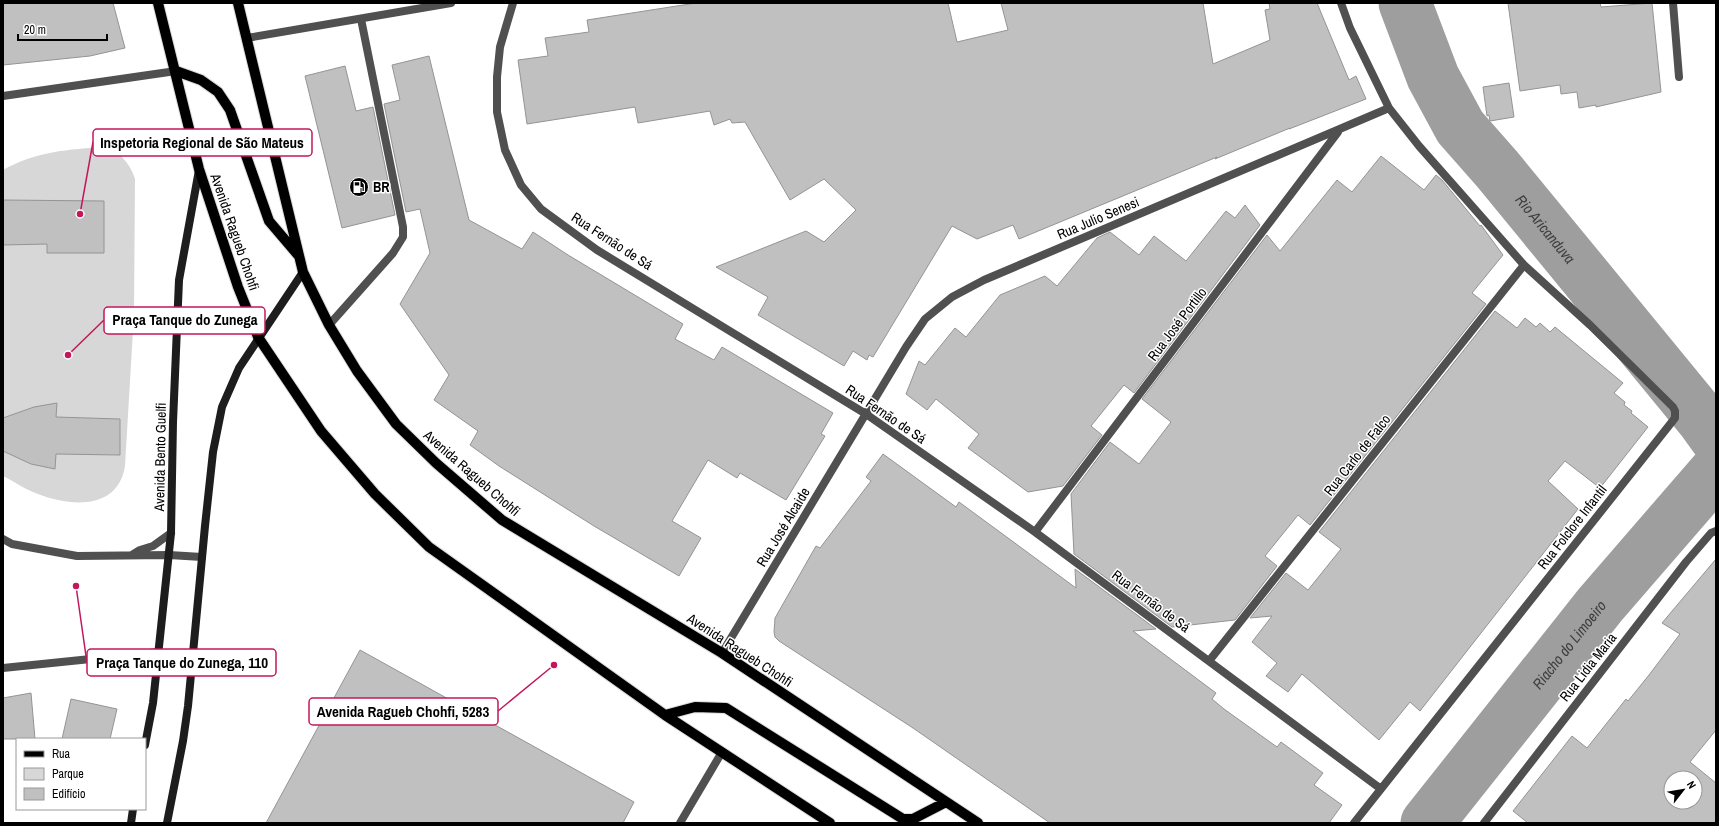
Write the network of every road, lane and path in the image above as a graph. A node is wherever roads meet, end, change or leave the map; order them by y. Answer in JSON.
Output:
{"nodes":[{"id":1,"x":158,"y":3,"type":"edge"},
{"id":2,"x":238,"y":3,"type":"edge"},
{"id":3,"x":451,"y":3,"type":"edge"},
{"id":4,"x":513,"y":3,"type":"edge"},
{"id":5,"x":1341,"y":3,"type":"edge"},
{"id":6,"x":1673,"y":3,"type":"edge"},
{"id":7,"x":360,"y":19,"type":"junction"},
{"id":8,"x":247,"y":38,"type":"junction"},
{"id":9,"x":176,"y":71,"type":"junction"},
{"id":10,"x":1679,"y":78,"type":"dead end"},
{"id":11,"x":3,"y":96,"type":"edge"},
{"id":12,"x":1389,"y":108,"type":"junction"},
{"id":13,"x":1338,"y":131,"type":"junction"},
{"id":14,"x":199,"y":169,"type":"junction"},
{"id":15,"x":299,"y":257,"type":"junction"},
{"id":16,"x":1524,"y":265,"type":"junction"},
{"id":17,"x":303,"y":272,"type":"junction"},
{"id":18,"x":329,"y":325,"type":"junction"},
{"id":19,"x":258,"y":337,"type":"junction"},
{"id":20,"x":866,"y":414,"type":"junction"},
{"id":21,"x":1716,"y":531,"type":"edge"},
{"id":22,"x":1035,"y":532,"type":"junction"},
{"id":23,"x":171,"y":533,"type":"junction"},
{"id":24,"x":3,"y":539,"type":"edge"},
{"id":25,"x":169,"y":555,"type":"junction"},
{"id":26,"x":129,"y":556,"type":"junction"},
{"id":27,"x":202,"y":557,"type":"junction"},
{"id":28,"x":159,"y":652,"type":"junction"},
{"id":29,"x":722,"y":653,"type":"junction"},
{"id":30,"x":1209,"y":661,"type":"junction"},
{"id":31,"x":3,"y":668,"type":"edge"},
{"id":32,"x":665,"y":715,"type":"junction"},
{"id":33,"x":146,"y":740,"type":"edge"},
{"id":34,"x":722,"y":752,"type":"junction"},
{"id":35,"x":1381,"y":789,"type":"junction"},
{"id":36,"x":946,"y":802,"type":"junction"},
{"id":37,"x":133,"y":810,"type":"edge"},
{"id":38,"x":131,"y":823,"type":"edge"},
{"id":39,"x":167,"y":823,"type":"edge"},
{"id":40,"x":680,"y":823,"type":"edge"},
{"id":41,"x":830,"y":823,"type":"edge"},
{"id":42,"x":978,"y":823,"type":"edge"},
{"id":43,"x":1354,"y":823,"type":"edge"},
{"id":44,"x":1484,"y":823,"type":"edge"}],
"edges":[{"from":1,"to":9,"type":"main road","name":"Avenida Ragueb Chohfi"},
{"from":2,"to":8,"type":"main road","name":"Avenida Ragueb Chohfi"},
{"from":3,"to":7,"type":"street"},
{"from":4,"to":20,"type":"street","name":"Rua Fernão de Sá"},
{"from":5,"to":12,"type":"street","name":"Rua Folclore Infantil"},
{"from":6,"to":10,"type":"street"},
{"from":7,"to":8,"type":"street"},
{"from":7,"to":18,"type":"street"},
{"from":8,"to":15,"type":"main road","name":"Avenida Ragueb Chohfi"},
{"from":9,"to":11,"type":"street"},
{"from":9,"to":14,"type":"main road","name":"Avenida Ragueb Chohfi"},
{"from":9,"to":15,"type":"main road"},
{"from":12,"to":13,"type":"street","name":"Rua Julio Senesi"},
{"from":12,"to":16,"type":"street","name":"Rua Folclore Infantil"},
{"from":13,"to":20,"type":"street","name":"Rua Julio Senesi"},
{"from":13,"to":22,"type":"street","name":"Rua José Portillo"},
{"from":14,"to":19,"type":"main road","name":"Avenida Ragueb Chohfi"},
{"from":14,"to":23,"type":"main road","name":"Avenida Bento Guelfi"},
{"from":15,"to":17,"type":"main road","name":"Avenida Ragueb Chohfi"},
{"from":16,"to":30,"type":"street","name":"Rua Carlo de Falco"},
{"from":16,"to":35,"type":"street","name":"Rua Folclore Infantil"},
{"from":17,"to":18,"type":"main road","name":"Avenida Ragueb Chohfi"},
{"from":17,"to":19,"type":"main road"},
{"from":18,"to":29,"type":"main road","name":"Avenida Ragueb Chohfi"},
{"from":19,"to":27,"type":"main road"},
{"from":19,"to":32,"type":"main road","name":"Avenida Ragueb Chohfi"},
{"from":20,"to":22,"type":"street","name":"Rua Fernão de Sá"},
{"from":20,"to":29,"type":"street","name":"Rua José Alcaide"},
{"from":21,"to":44,"type":"street","name":"Rua Lidia Maria"},
{"from":22,"to":30,"type":"street","name":"Rua Fernão de Sá"},
{"from":23,"to":25,"type":"main road","name":"Avenida Bento Guelfi"},
{"from":23,"to":26,"type":"street"},
{"from":24,"to":26,"type":"street"},
{"from":25,"to":26,"type":"street"},
{"from":25,"to":27,"type":"street"},
{"from":25,"to":28,"type":"main road","name":"Avenida Bento Guelfi"},
{"from":27,"to":39,"type":"main road"},
{"from":28,"to":31,"type":"street"},
{"from":28,"to":33,"type":"main road","name":"Avenida Bento Guelfi"},
{"from":29,"to":36,"type":"main road","name":"Avenida Ragueb Chohfi"},
{"from":30,"to":35,"type":"street","name":"Rua Fernão de Sá"},
{"from":32,"to":34,"type":"main road","name":"Avenida Ragueb Chohfi"},
{"from":32,"to":36,"type":"main road"},
{"from":34,"to":40,"type":"street"},
{"from":34,"to":41,"type":"main road","name":"Avenida Ragueb Chohfi"},
{"from":35,"to":43,"type":"street","name":"Rua Folclore Infantil"},
{"from":36,"to":42,"type":"main road","name":"Avenida Ragueb Chohfi"},
{"from":37,"to":38,"type":"main road"}]}
